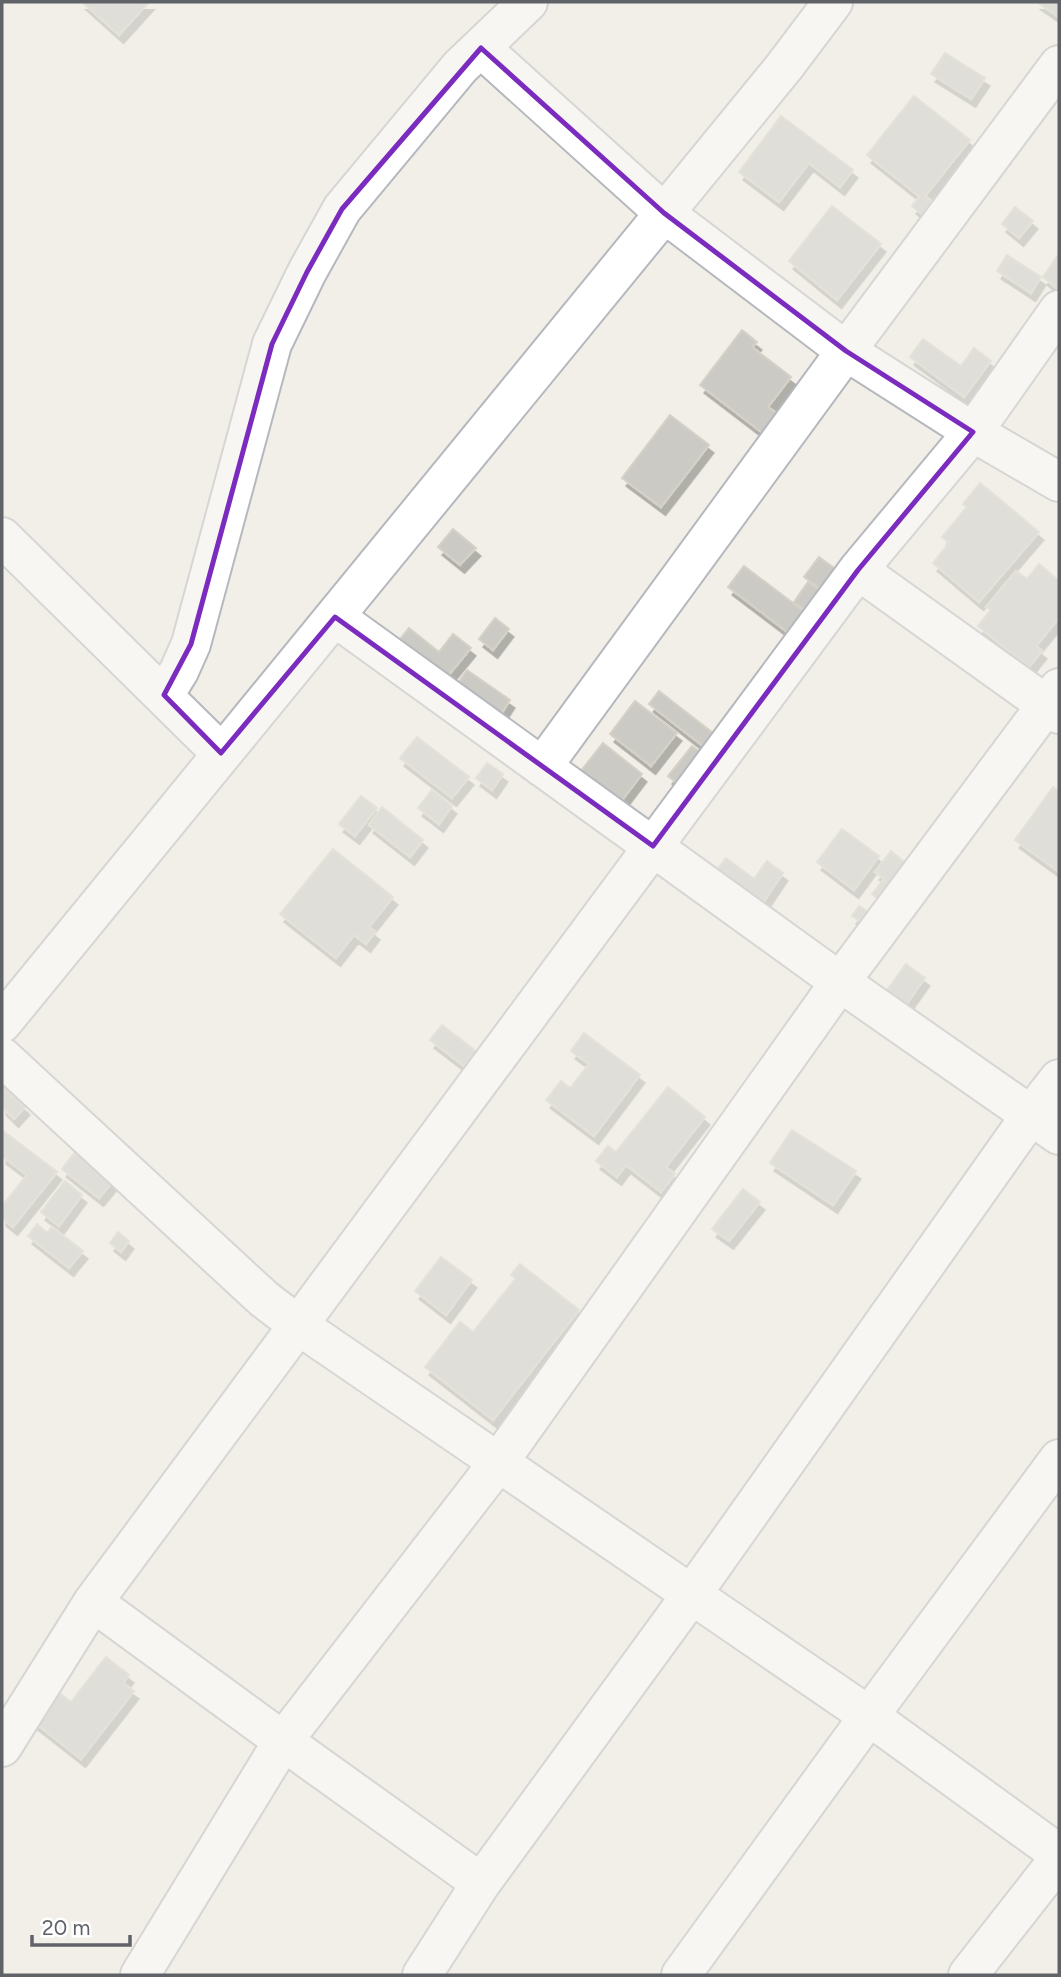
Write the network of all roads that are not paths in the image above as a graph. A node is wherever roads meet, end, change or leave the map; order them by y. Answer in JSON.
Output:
{"nodes":[{"id":1,"x":528,"y":2,"type":"edge"},
{"id":2,"x":833,"y":2,"type":"edge"},
{"id":3,"x":481,"y":48,"type":"junction"},
{"id":4,"x":1059,"y":65,"type":"edge"},
{"id":5,"x":664,"y":213,"type":"junction"},
{"id":6,"x":1059,"y":310,"type":"edge"},
{"id":7,"x":846,"y":351,"type":"junction"},
{"id":8,"x":973,"y":432,"type":"junction"},
{"id":9,"x":1059,"y":482,"type":"edge"},
{"id":10,"x":2,"y":537,"type":"edge"},
{"id":11,"x":859,"y":570,"type":"junction"},
{"id":12,"x":335,"y":617,"type":"junction"},
{"id":13,"x":164,"y":695,"type":"junction"},
{"id":14,"x":1055,"y":702,"type":"edge"},
{"id":15,"x":222,"y":753,"type":"junction"},
{"id":16,"x":542,"y":767,"type":"junction"},
{"id":17,"x":653,"y":846,"type":"junction"},
{"id":18,"x":840,"y":982,"type":"junction"},
{"id":19,"x":2,"y":1023,"type":"edge"},
{"id":20,"x":2,"y":1057,"type":"edge"},
{"id":21,"x":1059,"y":1079,"type":"edge"},
{"id":22,"x":1045,"y":1125,"type":"edge"},
{"id":23,"x":298,"y":1325,"type":"junction"},
{"id":24,"x":1059,"y":1459,"type":"edge"},
{"id":25,"x":498,"y":1462,"type":"junction"},
{"id":26,"x":692,"y":1594,"type":"junction"},
{"id":27,"x":93,"y":1602,"type":"junction"},
{"id":28,"x":869,"y":1716,"type":"junction"},
{"id":29,"x":283,"y":1741,"type":"junction"},
{"id":30,"x":2,"y":1747,"type":"edge"},
{"id":31,"x":1059,"y":1854,"type":"edge"},
{"id":32,"x":1059,"y":1859,"type":"edge"},
{"id":33,"x":481,"y":1883,"type":"junction"},
{"id":34,"x":140,"y":1975,"type":"edge"},
{"id":35,"x":422,"y":1975,"type":"edge"},
{"id":36,"x":681,"y":1975,"type":"edge"},
{"id":37,"x":968,"y":1975,"type":"edge"}],
"edges":[{"from":1,"to":3,"type":"street"},
{"from":2,"to":5,"type":"street"},
{"from":3,"to":5,"type":"street"},
{"from":3,"to":13,"type":"street"},
{"from":4,"to":7,"type":"street"},
{"from":5,"to":7,"type":"street"},
{"from":5,"to":12,"type":"street"},
{"from":6,"to":8,"type":"street"},
{"from":7,"to":8,"type":"street"},
{"from":7,"to":16,"type":"street"},
{"from":8,"to":9,"type":"street"},
{"from":8,"to":11,"type":"street"},
{"from":10,"to":13,"type":"street"},
{"from":11,"to":14,"type":"street"},
{"from":11,"to":17,"type":"street"},
{"from":12,"to":15,"type":"street"},
{"from":12,"to":16,"type":"street"},
{"from":13,"to":15,"type":"street"},
{"from":14,"to":18,"type":"street"},
{"from":15,"to":19,"type":"street"},
{"from":16,"to":17,"type":"street"},
{"from":17,"to":18,"type":"street"},
{"from":17,"to":23,"type":"street"},
{"from":18,"to":22,"type":"street"},
{"from":18,"to":25,"type":"street"},
{"from":20,"to":23,"type":"street"},
{"from":21,"to":22,"type":"street"},
{"from":22,"to":26,"type":"street"},
{"from":23,"to":25,"type":"street"},
{"from":23,"to":27,"type":"street"},
{"from":24,"to":28,"type":"street"},
{"from":25,"to":26,"type":"street"},
{"from":25,"to":29,"type":"street"},
{"from":26,"to":28,"type":"street"},
{"from":26,"to":33,"type":"street"},
{"from":27,"to":29,"type":"street"},
{"from":27,"to":30,"type":"street"},
{"from":28,"to":31,"type":"street"},
{"from":28,"to":36,"type":"street"},
{"from":29,"to":33,"type":"street"},
{"from":29,"to":34,"type":"street"},
{"from":32,"to":37,"type":"street"},
{"from":33,"to":35,"type":"street"}]}
